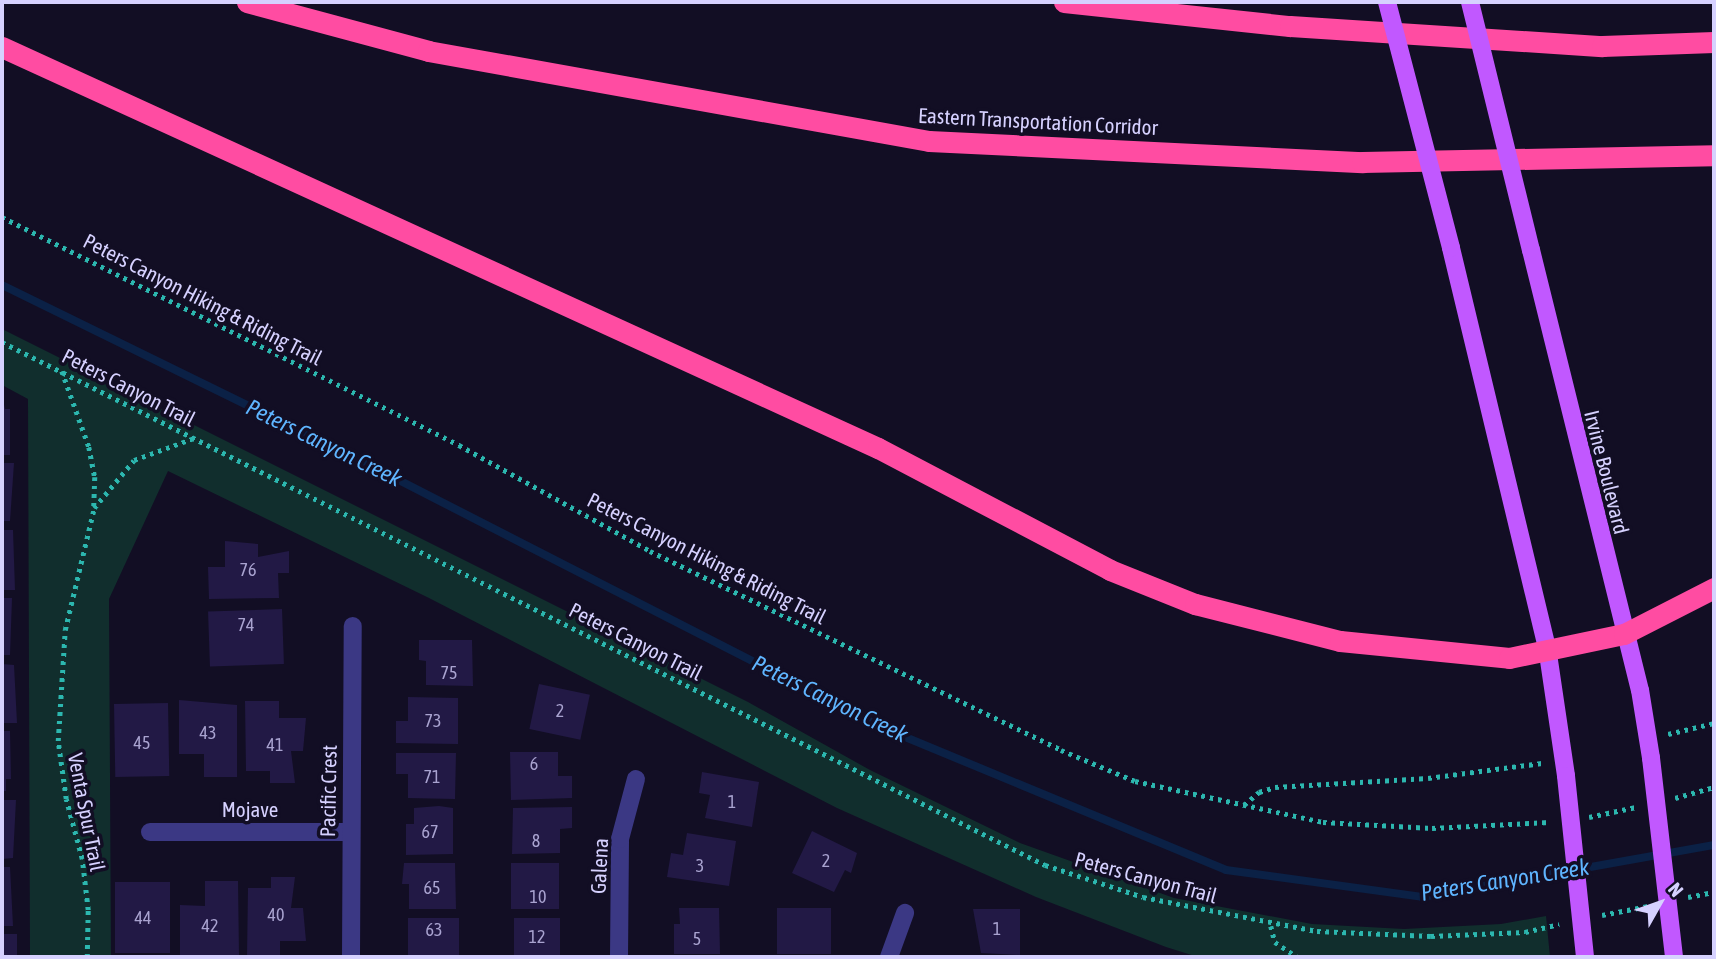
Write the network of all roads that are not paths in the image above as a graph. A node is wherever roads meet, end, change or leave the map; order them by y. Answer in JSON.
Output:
{"nodes":[{"id":1,"x":247,"y":2,"type":"edge"},
{"id":2,"x":1064,"y":2,"type":"edge"},
{"id":3,"x":1387,"y":2,"type":"edge"},
{"id":4,"x":1469,"y":2,"type":"edge"},
{"id":5,"x":1714,"y":43,"type":"edge"},
{"id":6,"x":2,"y":47,"type":"edge"},
{"id":7,"x":1714,"y":155,"type":"edge"},
{"id":8,"x":1714,"y":587,"type":"edge"},
{"id":9,"x":353,"y":626,"type":"dead end"},
{"id":10,"x":1625,"y":634,"type":"junction"},
{"id":11,"x":1547,"y":647,"type":"junction"},
{"id":12,"x":636,"y":779,"type":"dead end"},
{"id":13,"x":150,"y":832,"type":"dead end"},
{"id":14,"x":350,"y":832,"type":"junction"},
{"id":15,"x":905,"y":913,"type":"dead end"},
{"id":16,"x":351,"y":957,"type":"edge"},
{"id":17,"x":619,"y":957,"type":"edge"},
{"id":18,"x":889,"y":957,"type":"edge"},
{"id":19,"x":1585,"y":957,"type":"edge"},
{"id":20,"x":1674,"y":957,"type":"edge"}],
"edges":[{"from":1,"to":7,"type":"highway","name":"Eastern Transportation Corridor"},
{"from":2,"to":5,"type":"highway"},
{"from":3,"to":11,"type":"main road","bridge":true},
{"from":4,"to":10,"type":"main road","name":"Irvine Boulevard","bridge":true},
{"from":6,"to":11,"type":"highway"},
{"from":8,"to":10,"type":"highway"},
{"from":9,"to":14,"type":"street","name":"Pacific Crest"},
{"from":10,"to":11,"type":"highway"},
{"from":10,"to":20,"type":"main road","name":"Irvine Boulevard","bridge":true},
{"from":11,"to":19,"type":"main road","bridge":true},
{"from":12,"to":17,"type":"street","name":"Galena"},
{"from":13,"to":14,"type":"street","name":"Mojave"},
{"from":14,"to":16,"type":"street","name":"Pacific Crest"},
{"from":15,"to":18,"type":"street"}]}
